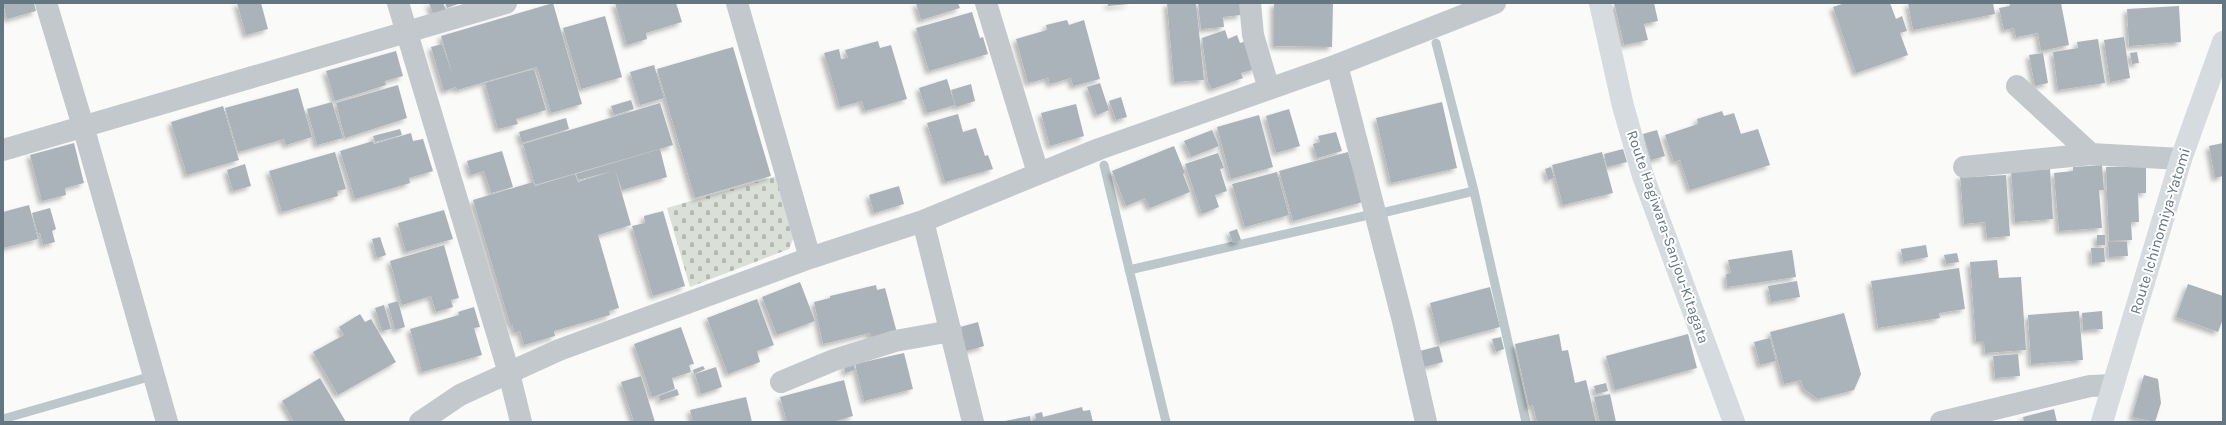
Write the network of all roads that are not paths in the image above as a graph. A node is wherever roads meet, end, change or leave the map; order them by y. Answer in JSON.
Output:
{"nodes":[{"id":1,"x":46,"y":3,"type":"edge"},
{"id":2,"x":398,"y":3,"type":"edge"},
{"id":3,"x":506,"y":3,"type":"edge"},
{"id":4,"x":737,"y":3,"type":"edge"},
{"id":5,"x":986,"y":3,"type":"edge"},
{"id":6,"x":1250,"y":3,"type":"edge"},
{"id":7,"x":1495,"y":3,"type":"edge"},
{"id":8,"x":1600,"y":3,"type":"edge"},
{"id":9,"x":1461,"y":9,"type":"edge"},
{"id":10,"x":406,"y":32,"type":"junction"},
{"id":11,"x":2223,"y":42,"type":"edge"},
{"id":12,"x":1337,"y":66,"type":"junction"},
{"id":13,"x":2017,"y":86,"type":"dead end"},
{"id":14,"x":1269,"y":89,"type":"junction"},
{"id":15,"x":84,"y":126,"type":"junction"},
{"id":16,"x":3,"y":150,"type":"edge"},
{"id":17,"x":2091,"y":154,"type":"junction"},
{"id":18,"x":2181,"y":159,"type":"junction"},
{"id":19,"x":1964,"y":167,"type":"dead end"},
{"id":20,"x":1038,"y":173,"type":"junction"},
{"id":21,"x":923,"y":221,"type":"junction"},
{"id":22,"x":810,"y":258,"type":"junction"},
{"id":23,"x":951,"y":331,"type":"junction"},
{"id":24,"x":510,"y":373,"type":"junction"},
{"id":25,"x":781,"y":382,"type":"dead end"},
{"id":26,"x":2113,"y":385,"type":"junction"},
{"id":27,"x":167,"y":422,"type":"edge"},
{"id":28,"x":420,"y":422,"type":"edge"},
{"id":29,"x":521,"y":422,"type":"edge"},
{"id":30,"x":974,"y":422,"type":"edge"},
{"id":31,"x":1426,"y":422,"type":"edge"},
{"id":32,"x":1734,"y":422,"type":"edge"},
{"id":33,"x":1942,"y":422,"type":"edge"},
{"id":34,"x":2102,"y":422,"type":"edge"}],
"edges":[{"from":1,"to":15,"type":"street"},
{"from":2,"to":10,"type":"street"},
{"from":3,"to":10,"type":"street"},
{"from":4,"to":22,"type":"street"},
{"from":5,"to":20,"type":"street"},
{"from":6,"to":14,"type":"street"},
{"from":7,"to":9,"type":"street"},
{"from":8,"to":32,"type":"main road","name":"Route Hagiwara-Sanjou-Kitagata"},
{"from":9,"to":12,"type":"street"},
{"from":10,"to":15,"type":"street"},
{"from":10,"to":24,"type":"street"},
{"from":11,"to":18,"type":"main road","name":"Route Ichinomiya-Yatomi"},
{"from":12,"to":14,"type":"street"},
{"from":12,"to":31,"type":"street"},
{"from":13,"to":17,"type":"street"},
{"from":14,"to":20,"type":"street"},
{"from":15,"to":16,"type":"street"},
{"from":15,"to":27,"type":"street"},
{"from":17,"to":18,"type":"street"},
{"from":17,"to":19,"type":"street"},
{"from":18,"to":26,"type":"main road","name":"Route Ichinomiya-Yatomi"},
{"from":20,"to":21,"type":"street"},
{"from":21,"to":22,"type":"street"},
{"from":21,"to":23,"type":"street"},
{"from":22,"to":24,"type":"street"},
{"from":23,"to":25,"type":"street"},
{"from":23,"to":30,"type":"street"},
{"from":24,"to":28,"type":"street"},
{"from":24,"to":29,"type":"street"},
{"from":26,"to":33,"type":"street"},
{"from":26,"to":34,"type":"main road","name":"Route Ichinomiya-Yatomi"}]}
